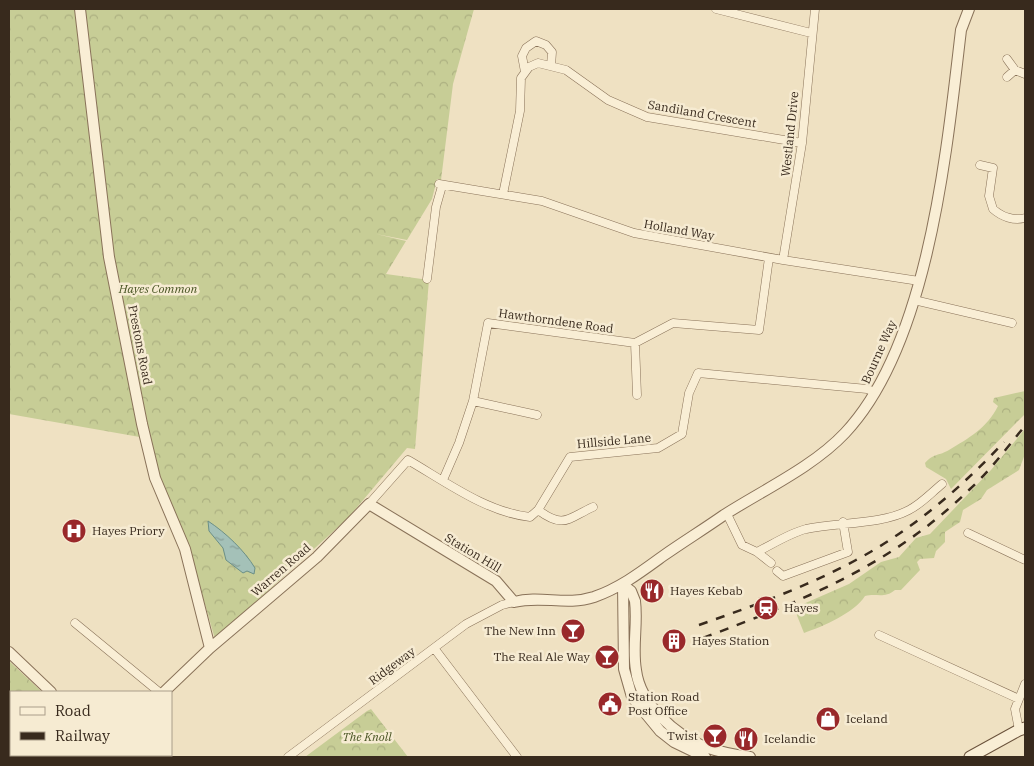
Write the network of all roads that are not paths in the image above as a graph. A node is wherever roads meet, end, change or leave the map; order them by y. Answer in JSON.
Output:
{"nodes":[{"id":1,"x":80,"y":9,"type":"edge"},
{"id":2,"x":716,"y":9,"type":"edge"},
{"id":3,"x":815,"y":9,"type":"edge"},
{"id":4,"x":969,"y":9,"type":"edge"},
{"id":5,"x":811,"y":33,"type":"junction"},
{"id":6,"x":1007,"y":59,"type":"dead end"},
{"id":7,"x":551,"y":66,"type":"junction"},
{"id":8,"x":1015,"y":70,"type":"junction"},
{"id":9,"x":525,"y":72,"type":"junction"},
{"id":10,"x":1025,"y":74,"type":"edge"},
{"id":11,"x":1007,"y":76,"type":"dead end"},
{"id":12,"x":802,"y":143,"type":"junction"},
{"id":13,"x":980,"y":165,"type":"dead end"},
{"id":14,"x":503,"y":194,"type":"junction"},
{"id":15,"x":1025,"y":218,"type":"edge"},
{"id":16,"x":769,"y":258,"type":"junction"},
{"id":17,"x":783,"y":260,"type":"junction"},
{"id":18,"x":427,"y":280,"type":"dead end"},
{"id":19,"x":919,"y":282,"type":"junction"},
{"id":20,"x":914,"y":300,"type":"junction"},
{"id":21,"x":1012,"y":322,"type":"dead end"},
{"id":22,"x":635,"y":343,"type":"junction"},
{"id":23,"x":874,"y":392,"type":"junction"},
{"id":24,"x":637,"y":395,"type":"dead end"},
{"id":25,"x":473,"y":401,"type":"junction"},
{"id":26,"x":537,"y":415,"type":"dead end"},
{"id":27,"x":443,"y":480,"type":"junction"},
{"id":28,"x":942,"y":484,"type":"dead end"},
{"id":29,"x":369,"y":504,"type":"junction"},
{"id":30,"x":593,"y":507,"type":"dead end"},
{"id":31,"x":538,"y":510,"type":"junction"},
{"id":32,"x":727,"y":514,"type":"junction"},
{"id":33,"x":843,"y":522,"type":"junction"},
{"id":34,"x":968,"y":533,"type":"dead end"},
{"id":35,"x":757,"y":552,"type":"junction"},
{"id":36,"x":1025,"y":560,"type":"edge"},
{"id":37,"x":771,"y":562,"type":"dead end"},
{"id":38,"x":776,"y":582,"type":"dead end"},
{"id":39,"x":622,"y":586,"type":"junction"},
{"id":40,"x":514,"y":602,"type":"junction"},
{"id":41,"x":75,"y":623,"type":"dead end"},
{"id":42,"x":879,"y":635,"type":"dead end"},
{"id":43,"x":210,"y":648,"type":"junction"},
{"id":44,"x":434,"y":648,"type":"junction"},
{"id":45,"x":9,"y":652,"type":"edge"},
{"id":46,"x":1025,"y":684,"type":"edge"},
{"id":47,"x":50,"y":691,"type":"edge"},
{"id":48,"x":158,"y":691,"type":"edge"},
{"id":49,"x":165,"y":691,"type":"edge"},
{"id":50,"x":1018,"y":699,"type":"junction"},
{"id":51,"x":1022,"y":729,"type":"edge"},
{"id":52,"x":985,"y":753,"type":"edge"},
{"id":53,"x":288,"y":757,"type":"edge"},
{"id":54,"x":517,"y":757,"type":"edge"},
{"id":55,"x":704,"y":757,"type":"edge"},
{"id":56,"x":750,"y":757,"type":"edge"},
{"id":57,"x":970,"y":757,"type":"edge"}],
"edges":[{"from":1,"to":43,"type":"street","name":"Prestons Road"},
{"from":2,"to":5,"type":"street"},
{"from":3,"to":5,"type":"street","name":"Westland Drive"},
{"from":4,"to":19,"type":"street","name":"Bourne Way"},
{"from":5,"to":12,"type":"street","name":"Westland Drive"},
{"from":6,"to":8,"type":"street"},
{"from":7,"to":9,"type":"street"},
{"from":7,"to":9,"type":"street"},
{"from":7,"to":12,"type":"street","name":"Sandiland Crescent"},
{"from":8,"to":10,"type":"street"},
{"from":8,"to":11,"type":"street"},
{"from":9,"to":14,"type":"street"},
{"from":12,"to":17,"type":"street","name":"Westland Drive"},
{"from":13,"to":15,"type":"street"},
{"from":14,"to":16,"type":"street","name":"Holland Way"},
{"from":14,"to":18,"type":"street","name":"Holland Way"},
{"from":16,"to":17,"type":"street","name":"Holland Way"},
{"from":16,"to":22,"type":"street"},
{"from":17,"to":19,"type":"street","name":"Holland Way"},
{"from":19,"to":20,"type":"street","name":"Bourne Way"},
{"from":20,"to":21,"type":"street"},
{"from":20,"to":23,"type":"street","name":"Bourne Way"},
{"from":22,"to":24,"type":"street"},
{"from":22,"to":25,"type":"street","name":"Hawthorndene Road"},
{"from":23,"to":31,"type":"street","name":"Hillside Lane"},
{"from":23,"to":32,"type":"street","name":"Bourne Way"},
{"from":25,"to":26,"type":"street"},
{"from":25,"to":27,"type":"street","name":"Hawthorndene Road"},
{"from":27,"to":29,"type":"street","name":"Warren Road"},
{"from":27,"to":31,"type":"street"},
{"from":28,"to":33,"type":"street"},
{"from":29,"to":40,"type":"street","name":"Station Hill"},
{"from":29,"to":43,"type":"street","name":"Warren Road"},
{"from":30,"to":31,"type":"street"},
{"from":32,"to":35,"type":"street"},
{"from":32,"to":39,"type":"street","name":"Bourne Way"},
{"from":33,"to":35,"type":"street"},
{"from":33,"to":38,"type":"street"},
{"from":34,"to":36,"type":"street"},
{"from":35,"to":37,"type":"street"},
{"from":39,"to":40,"type":"street"},
{"from":39,"to":55,"type":"street"},
{"from":39,"to":56,"type":"street"},
{"from":40,"to":44,"type":"street","name":"Ridgeway"},
{"from":41,"to":48,"type":"street"},
{"from":42,"to":50,"type":"street"},
{"from":43,"to":49,"type":"street","name":"Warren Road"},
{"from":44,"to":53,"type":"street","name":"Ridgeway"},
{"from":44,"to":54,"type":"street"},
{"from":45,"to":47,"type":"street"},
{"from":46,"to":50,"type":"street"},
{"from":50,"to":51,"type":"street"},
{"from":51,"to":52,"type":"main road"},
{"from":52,"to":57,"type":"main road"}]}
